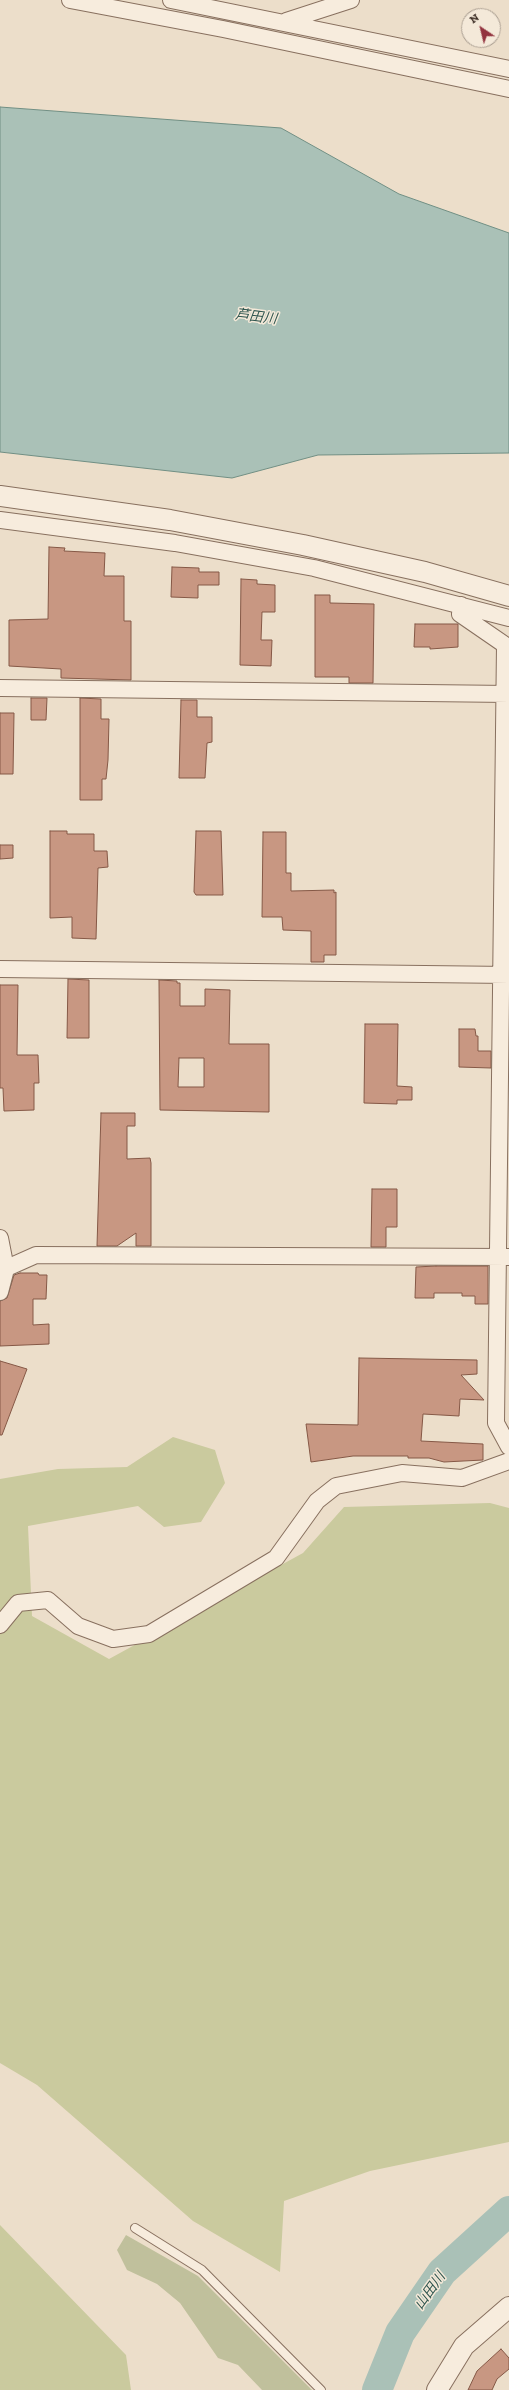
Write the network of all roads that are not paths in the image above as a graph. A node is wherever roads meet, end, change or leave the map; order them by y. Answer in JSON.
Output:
{"nodes":[{"id":1,"x":70,"y":0,"type":"edge"},
{"id":2,"x":171,"y":0,"type":"edge"},
{"id":3,"x":351,"y":0,"type":"edge"},
{"id":4,"x":283,"y":21,"type":"junction"},
{"id":5,"x":509,"y":69,"type":"edge"},
{"id":6,"x":509,"y":89,"type":"edge"},
{"id":7,"x":0,"y":496,"type":"edge"},
{"id":8,"x":0,"y":520,"type":"edge"},
{"id":9,"x":509,"y":596,"type":"edge"},
{"id":10,"x":461,"y":605,"type":"junction"},
{"id":11,"x":509,"y":618,"type":"edge"},
{"id":12,"x":0,"y":688,"type":"edge"},
{"id":13,"x":507,"y":694,"type":"edge"},
{"id":14,"x":0,"y":969,"type":"edge"},
{"id":15,"x":506,"y":975,"type":"edge"},
{"id":16,"x":0,"y":1238,"type":"edge"},
{"id":17,"x":504,"y":1257,"type":"edge"},
{"id":18,"x":3,"y":1270,"type":"edge"},
{"id":19,"x":0,"y":1292,"type":"edge"},
{"id":20,"x":509,"y":1448,"type":"edge"},
{"id":21,"x":509,"y":1460,"type":"edge"},
{"id":22,"x":0,"y":1625,"type":"edge"},
{"id":23,"x":134,"y":2228,"type":"dead end"},
{"id":24,"x":509,"y":2307,"type":"edge"},
{"id":25,"x":321,"y":2390,"type":"edge"},
{"id":26,"x":437,"y":2390,"type":"edge"}],
"edges":[{"from":1,"to":6,"type":"street"},
{"from":2,"to":4,"type":"street"},
{"from":3,"to":4,"type":"street"},
{"from":4,"to":5,"type":"street"},
{"from":7,"to":9,"type":"street"},
{"from":8,"to":10,"type":"street"},
{"from":10,"to":11,"type":"street"},
{"from":10,"to":13,"type":"street"},
{"from":12,"to":13,"type":"street"},
{"from":13,"to":15,"type":"street"},
{"from":14,"to":15,"type":"street"},
{"from":15,"to":17,"type":"street"},
{"from":16,"to":18,"type":"street"},
{"from":17,"to":18,"type":"street"},
{"from":17,"to":20,"type":"street"},
{"from":18,"to":19,"type":"street"},
{"from":21,"to":22,"type":"street"},
{"from":23,"to":25,"type":"lane"},
{"from":24,"to":26,"type":"street"}]}
